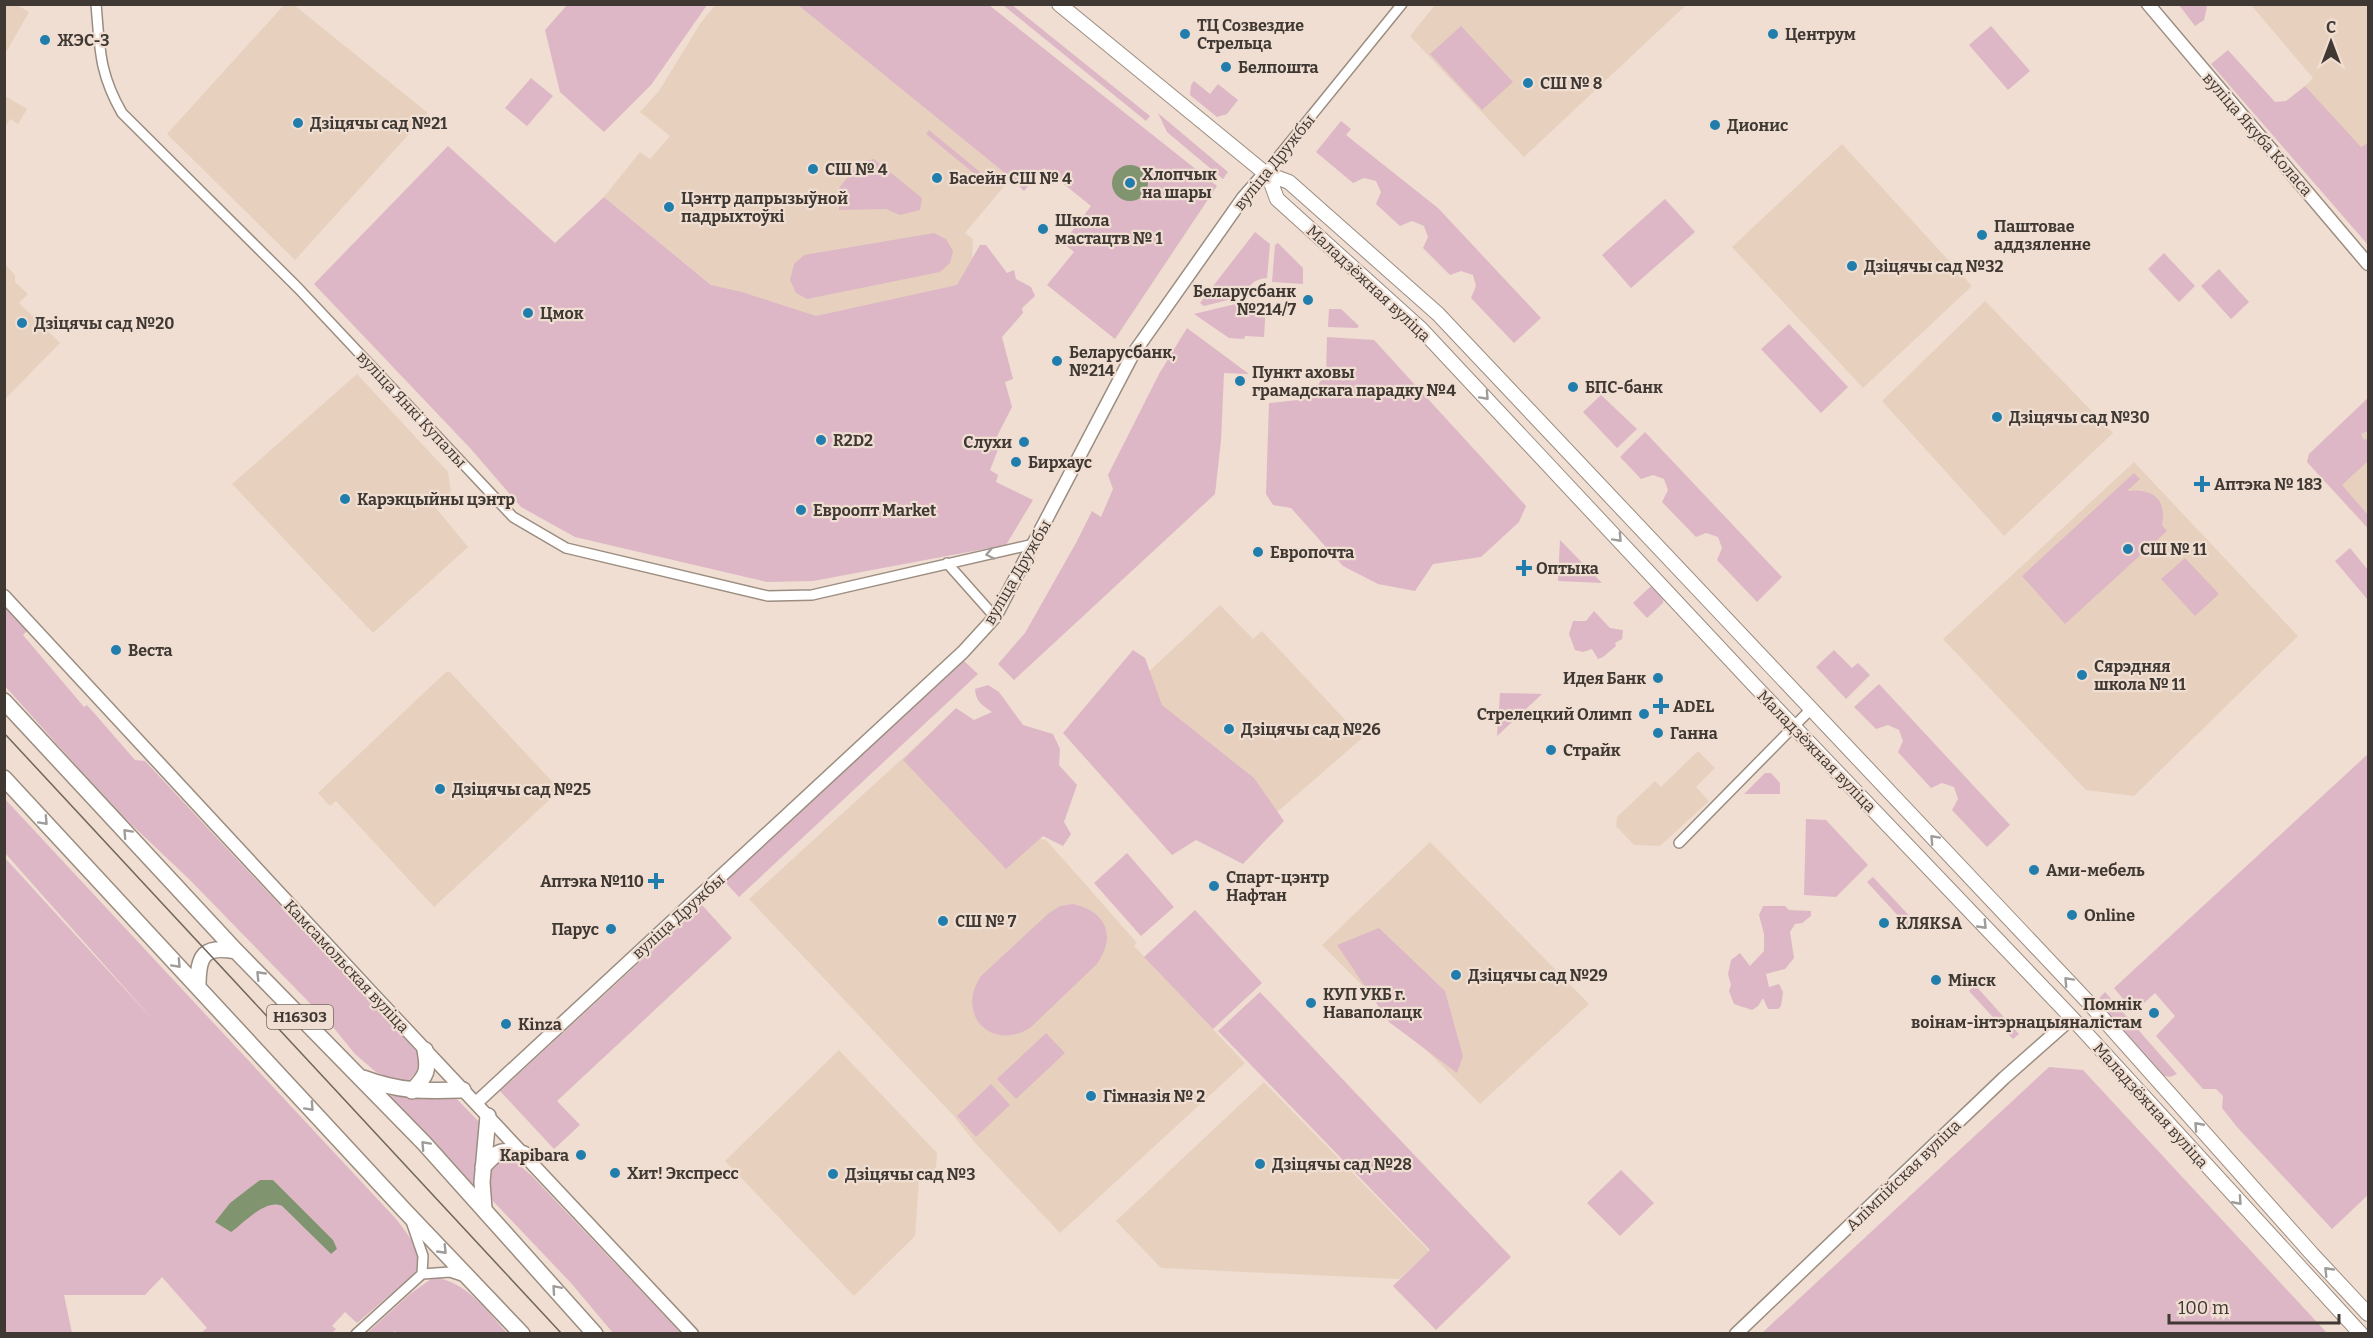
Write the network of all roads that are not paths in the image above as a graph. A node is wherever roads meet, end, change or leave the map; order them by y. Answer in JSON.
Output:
{"nodes":[{"id":1,"x":96,"y":4,"type":"edge"},
{"id":2,"x":1059,"y":4,"type":"edge"},
{"id":3,"x":1402,"y":4,"type":"edge"},
{"id":4,"x":2148,"y":4,"type":"edge"},
{"id":5,"x":1267,"y":175,"type":"junction"},
{"id":6,"x":2368,"y":264,"type":"edge"},
{"id":7,"x":1034,"y":544,"type":"junction"},
{"id":8,"x":947,"y":563,"type":"junction"},
{"id":9,"x":4,"y":596,"type":"edge"},
{"id":10,"x":995,"y":617,"type":"junction"},
{"id":11,"x":4,"y":701,"type":"edge"},
{"id":12,"x":1812,"y":708,"type":"junction"},
{"id":13,"x":1794,"y":727,"type":"junction"},
{"id":14,"x":4,"y":778,"type":"edge"},
{"id":15,"x":1679,"y":843,"type":"dead end"},
{"id":16,"x":236,"y":951,"type":"junction"},
{"id":17,"x":198,"y":986,"type":"junction"},
{"id":18,"x":2088,"y":1003,"type":"junction"},
{"id":19,"x":2072,"y":1018,"type":"junction"},
{"id":20,"x":425,"y":1050,"type":"junction"},
{"id":21,"x":358,"y":1076,"type":"junction"},
{"id":22,"x":463,"y":1090,"type":"junction"},
{"id":23,"x":412,"y":1091,"type":"junction"},
{"id":24,"x":476,"y":1103,"type":"junction"},
{"id":25,"x":488,"y":1116,"type":"junction"},
{"id":26,"x":524,"y":1154,"type":"junction"},
{"id":27,"x":483,"y":1167,"type":"junction"},
{"id":28,"x":484,"y":1209,"type":"junction"},
{"id":29,"x":405,"y":1211,"type":"junction"},
{"id":30,"x":422,"y":1274,"type":"junction"},
{"id":31,"x":472,"y":1281,"type":"junction"},
{"id":32,"x":2368,"y":1314,"type":"edge"},
{"id":33,"x":356,"y":1334,"type":"edge"},
{"id":34,"x":522,"y":1334,"type":"edge"},
{"id":35,"x":595,"y":1334,"type":"edge"},
{"id":36,"x":692,"y":1334,"type":"edge"},
{"id":37,"x":1736,"y":1334,"type":"edge"},
{"id":38,"x":2361,"y":1334,"type":"edge"}],
"edges":[{"from":1,"to":8,"type":"street","name":"вуліца Янкі Купалы"},
{"from":2,"to":5,"type":"main road","name":"Маладзёжная вуліца"},
{"from":3,"to":5,"type":"street","name":"вуліца Дружбы"},
{"from":4,"to":6,"type":"street","name":"вуліца Якуба Коласа"},
{"from":5,"to":7,"type":"street","name":"вуліца Дружбы"},
{"from":5,"to":12,"type":"main road","name":"Маладзёжная вуліца"},
{"from":5,"to":13,"type":"main road","name":"Маладзёжная вуліца","one_way":true},
{"from":7,"to":8,"type":"street","name":"вуліца Янкі Купалы","one_way":true},
{"from":7,"to":10,"type":"street","name":"вуліца Дружбы"},
{"from":8,"to":10,"type":"street"},
{"from":9,"to":20,"type":"street","name":"Камсамольская вуліца"},
{"from":10,"to":24,"type":"street","name":"вуліца Дружбы"},
{"from":16,"to":11,"type":"main road","number":"Н16303","one_way":true},
{"from":12,"to":13,"type":"street"},
{"from":18,"to":12,"type":"main road","name":"Маладзёжная вуліца","one_way":true},
{"from":13,"to":15,"type":"street"},
{"from":13,"to":19,"type":"main road","name":"Маладзёжная вуліца","one_way":true},
{"from":14,"to":17,"type":"main road","number":"Н16303","one_way":true},
{"from":16,"to":17,"type":"main road"},
{"from":21,"to":16,"type":"main road","number":"Н16303","one_way":true},
{"from":17,"to":29,"type":"main road","number":"Н16303","one_way":true},
{"from":18,"to":19,"type":"main road"},
{"from":32,"to":18,"type":"main road","name":"Маладзёжная вуліца","one_way":true},
{"from":19,"to":37,"type":"street","name":"Алімпійская вуліца"},
{"from":19,"to":38,"type":"main road","name":"Маладзёжная вуліца","one_way":true},
{"from":20,"to":22,"type":"street","name":"Камсамольская вуліца"},
{"from":20,"to":23,"type":"main road"},
{"from":21,"to":23,"type":"main road"},
{"from":28,"to":21,"type":"main road","number":"Н16303","one_way":true},
{"from":22,"to":23,"type":"main road"},
{"from":22,"to":24,"type":"street","name":"Камсамольская вуліца"},
{"from":24,"to":25,"type":"street","name":"Камсамольская вуліца"},
{"from":25,"to":26,"type":"street","name":"Камсамольская вуліца"},
{"from":25,"to":27,"type":"main road"},
{"from":26,"to":27,"type":"main road"},
{"from":26,"to":36,"type":"street","name":"Камсамольская вуліца"},
{"from":27,"to":28,"type":"main road"},
{"from":35,"to":28,"type":"main road","number":"Н16303","one_way":true},
{"from":29,"to":30,"type":"street"},
{"from":29,"to":31,"type":"main road","number":"Н16303","one_way":true},
{"from":30,"to":31,"type":"street"},
{"from":30,"to":33,"type":"street"},
{"from":31,"to":34,"type":"main road","number":"Н16303"}]}
